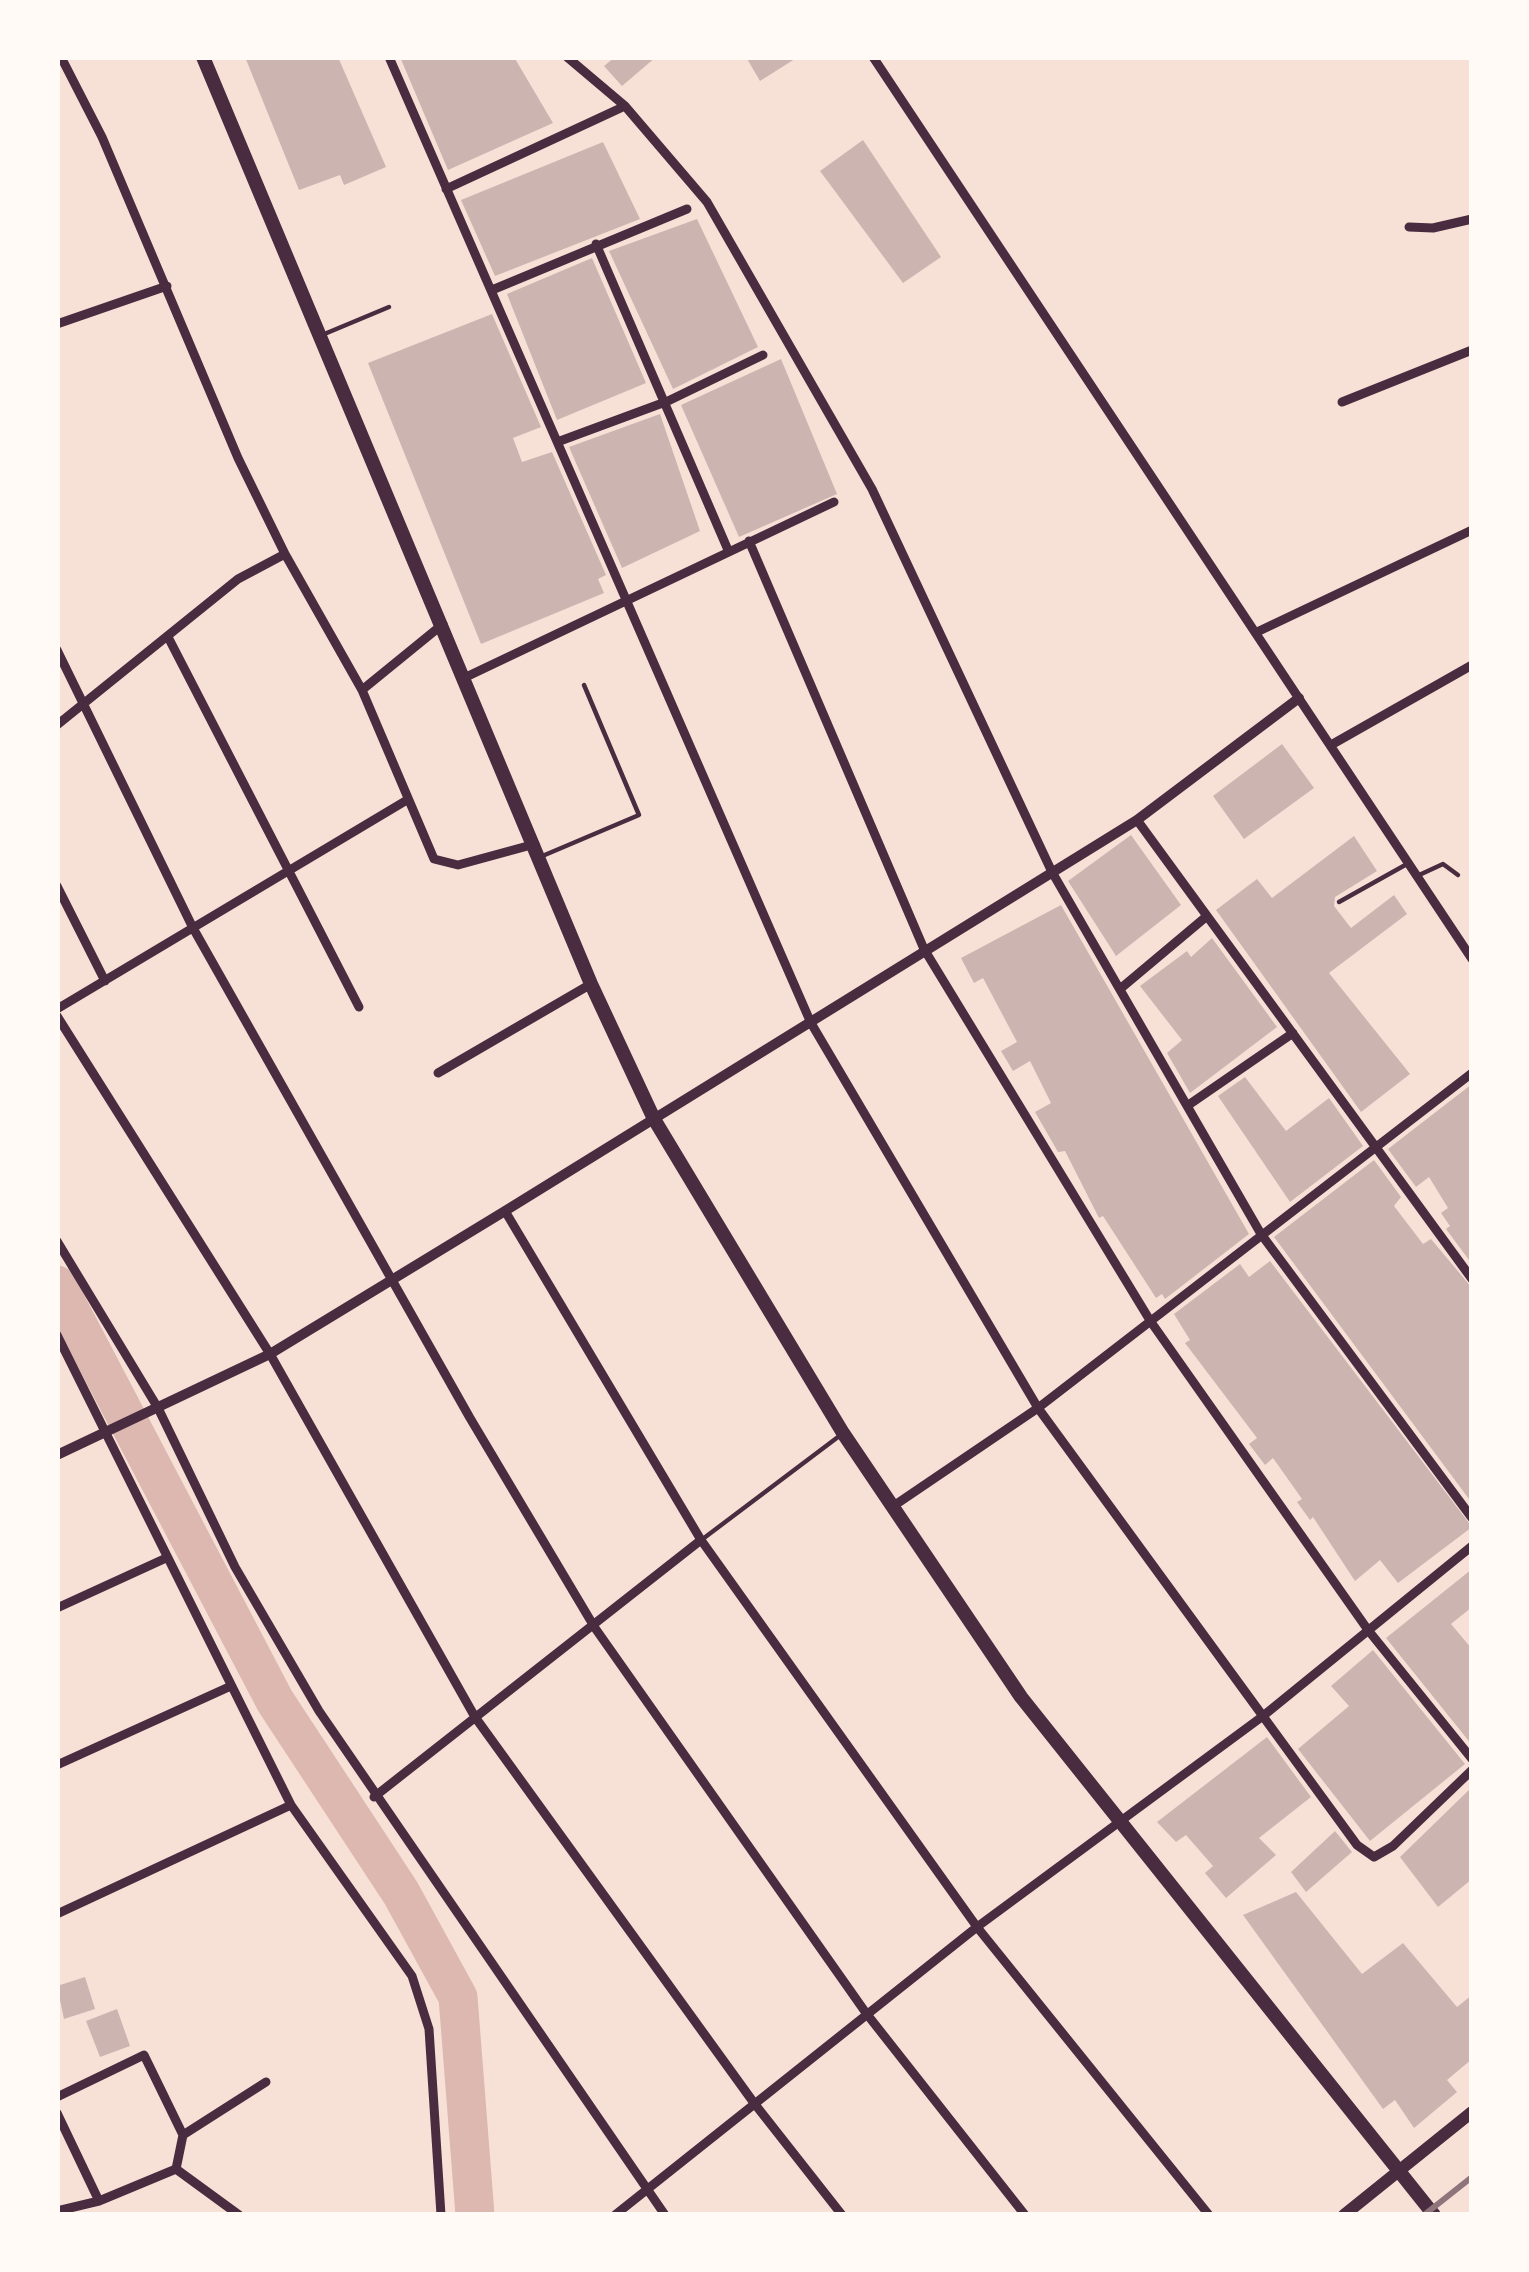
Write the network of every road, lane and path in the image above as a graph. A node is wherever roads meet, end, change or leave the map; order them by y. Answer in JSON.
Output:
{"nodes":[{"id":1,"x":62,"y":57,"type":"edge"},
{"id":2,"x":202,"y":57,"type":"edge"},
{"id":3,"x":389,"y":57,"type":"edge"},
{"id":4,"x":567,"y":57,"type":"edge"},
{"id":5,"x":873,"y":57,"type":"edge"},
{"id":6,"x":626,"y":106,"type":"junction"},
{"id":7,"x":446,"y":189,"type":"junction"},
{"id":8,"x":687,"y":209,"type":"dead end"},
{"id":9,"x":1472,"y":218,"type":"edge"},
{"id":10,"x":1409,"y":226,"type":"dead end"},
{"id":11,"x":596,"y":244,"type":"junction"},
{"id":12,"x":167,"y":286,"type":"junction"},
{"id":13,"x":492,"y":290,"type":"junction"},
{"id":14,"x":389,"y":308,"type":"dead end"},
{"id":15,"x":57,"y":323,"type":"edge"},
{"id":16,"x":322,"y":335,"type":"junction"},
{"id":17,"x":1472,"y":350,"type":"edge"},
{"id":18,"x":763,"y":355,"type":"dead end"},
{"id":19,"x":668,"y":401,"type":"junction"},
{"id":20,"x":1342,"y":402,"type":"dead end"},
{"id":21,"x":560,"y":441,"type":"junction"},
{"id":22,"x":834,"y":502,"type":"dead end"},
{"id":23,"x":1472,"y":530,"type":"edge"},
{"id":24,"x":749,"y":541,"type":"junction"},
{"id":25,"x":728,"y":550,"type":"junction"},
{"id":26,"x":285,"y":554,"type":"junction"},
{"id":27,"x":626,"y":599,"type":"junction"},
{"id":28,"x":443,"y":624,"type":"junction"},
{"id":29,"x":1257,"y":632,"type":"junction"},
{"id":30,"x":168,"y":637,"type":"junction"},
{"id":31,"x":57,"y":650,"type":"edge"},
{"id":32,"x":1472,"y":665,"type":"edge"},
{"id":33,"x":466,"y":676,"type":"junction"},
{"id":34,"x":584,"y":685,"type":"dead end"},
{"id":35,"x":362,"y":690,"type":"junction"},
{"id":36,"x":1299,"y":698,"type":"junction"},
{"id":37,"x":85,"y":706,"type":"junction"},
{"id":38,"x":57,"y":725,"type":"edge"},
{"id":39,"x":1330,"y":745,"type":"junction"},
{"id":40,"x":407,"y":800,"type":"junction"},
{"id":41,"x":1137,"y":820,"type":"junction"},
{"id":42,"x":538,"y":851,"type":"junction"},
{"id":43,"x":1409,"y":863,"type":"junction"},
{"id":44,"x":288,"y":871,"type":"junction"},
{"id":45,"x":1052,"y":872,"type":"junction"},
{"id":46,"x":1418,"y":875,"type":"junction"},
{"id":47,"x":1458,"y":875,"type":"dead end"},
{"id":48,"x":57,"y":886,"type":"edge"},
{"id":49,"x":1339,"y":902,"type":"dead end"},
{"id":50,"x":1207,"y":916,"type":"junction"},
{"id":51,"x":193,"y":928,"type":"junction"},
{"id":52,"x":924,"y":949,"type":"junction"},
{"id":53,"x":1472,"y":958,"type":"edge"},
{"id":54,"x":105,"y":980,"type":"junction"},
{"id":55,"x":591,"y":984,"type":"junction"},
{"id":56,"x":1120,"y":989,"type":"junction"},
{"id":57,"x":359,"y":1007,"type":"dead end"},
{"id":58,"x":57,"y":1013,"type":"edge"},
{"id":59,"x":811,"y":1023,"type":"junction"},
{"id":60,"x":1293,"y":1033,"type":"junction"},
{"id":61,"x":438,"y":1072,"type":"dead end"},
{"id":62,"x":1472,"y":1073,"type":"edge"},
{"id":63,"x":1187,"y":1106,"type":"junction"},
{"id":64,"x":654,"y":1119,"type":"junction"},
{"id":65,"x":1376,"y":1145,"type":"junction"},
{"id":66,"x":505,"y":1211,"type":"junction"},
{"id":67,"x":1261,"y":1234,"type":"junction"},
{"id":68,"x":57,"y":1241,"type":"edge"},
{"id":69,"x":1472,"y":1279,"type":"edge"},
{"id":70,"x":390,"y":1280,"type":"junction"},
{"id":71,"x":1151,"y":1322,"type":"junction"},
{"id":72,"x":57,"y":1335,"type":"edge"},
{"id":73,"x":270,"y":1354,"type":"junction"},
{"id":74,"x":1038,"y":1408,"type":"junction"},
{"id":75,"x":154,"y":1410,"type":"junction"},
{"id":76,"x":108,"y":1431,"type":"junction"},
{"id":77,"x":843,"y":1433,"type":"junction"},
{"id":78,"x":57,"y":1455,"type":"edge"},
{"id":79,"x":892,"y":1507,"type":"junction"},
{"id":80,"x":1472,"y":1518,"type":"edge"},
{"id":81,"x":701,"y":1540,"type":"junction"},
{"id":82,"x":1472,"y":1546,"type":"edge"},
{"id":83,"x":164,"y":1559,"type":"junction"},
{"id":84,"x":57,"y":1608,"type":"edge"},
{"id":85,"x":596,"y":1628,"type":"junction"},
{"id":86,"x":1368,"y":1630,"type":"junction"},
{"id":87,"x":231,"y":1686,"type":"junction"},
{"id":88,"x":1263,"y":1716,"type":"junction"},
{"id":89,"x":475,"y":1717,"type":"junction"},
{"id":90,"x":1472,"y":1759,"type":"edge"},
{"id":91,"x":57,"y":1765,"type":"edge"},
{"id":92,"x":1472,"y":1770,"type":"edge"},
{"id":93,"x":374,"y":1797,"type":"junction"},
{"id":94,"x":291,"y":1805,"type":"junction"},
{"id":95,"x":1118,"y":1822,"type":"junction"},
{"id":96,"x":57,"y":1914,"type":"edge"},
{"id":97,"x":977,"y":1927,"type":"junction"},
{"id":98,"x":866,"y":2013,"type":"junction"},
{"id":99,"x":266,"y":2082,"type":"dead end"},
{"id":100,"x":57,"y":2097,"type":"edge"},
{"id":101,"x":754,"y":2103,"type":"junction"},
{"id":102,"x":1472,"y":2112,"type":"edge"},
{"id":103,"x":57,"y":2113,"type":"edge"},
{"id":104,"x":183,"y":2135,"type":"junction"},
{"id":105,"x":176,"y":2169,"type":"junction"},
{"id":106,"x":1399,"y":2170,"type":"junction"},
{"id":107,"x":645,"y":2189,"type":"junction"},
{"id":108,"x":99,"y":2200,"type":"junction"},
{"id":109,"x":57,"y":2211,"type":"edge"},
{"id":110,"x":239,"y":2215,"type":"edge"},
{"id":111,"x":441,"y":2215,"type":"edge"},
{"id":112,"x":615,"y":2215,"type":"edge"},
{"id":113,"x":665,"y":2215,"type":"edge"},
{"id":114,"x":842,"y":2215,"type":"edge"},
{"id":115,"x":1025,"y":2215,"type":"edge"},
{"id":116,"x":1209,"y":2215,"type":"edge"},
{"id":117,"x":1343,"y":2215,"type":"edge"},
{"id":118,"x":1434,"y":2215,"type":"edge"}],
"edges":[{"from":1,"to":12,"type":"street"},
{"from":2,"to":16,"type":"main road"},
{"from":3,"to":7,"type":"street"},
{"from":4,"to":6,"type":"street"},
{"from":5,"to":29,"type":"street"},
{"from":6,"to":7,"type":"street"},
{"from":6,"to":45,"type":"street"},
{"from":7,"to":13,"type":"street"},
{"from":8,"to":11,"type":"street"},
{"from":9,"to":10,"type":"street"},
{"from":11,"to":13,"type":"street"},
{"from":11,"to":19,"type":"street"},
{"from":12,"to":15,"type":"street"},
{"from":12,"to":26,"type":"street"},
{"from":13,"to":21,"type":"street"},
{"from":14,"to":16,"type":"lane"},
{"from":16,"to":28,"type":"main road"},
{"from":17,"to":20,"type":"street"},
{"from":18,"to":19,"type":"street"},
{"from":19,"to":21,"type":"street"},
{"from":19,"to":25,"type":"street"},
{"from":21,"to":27,"type":"street"},
{"from":22,"to":24,"type":"street"},
{"from":23,"to":29,"type":"street"},
{"from":24,"to":25,"type":"street"},
{"from":24,"to":52,"type":"street"},
{"from":25,"to":27,"type":"street"},
{"from":26,"to":30,"type":"street"},
{"from":26,"to":35,"type":"street"},
{"from":27,"to":33,"type":"street"},
{"from":27,"to":59,"type":"street"},
{"from":28,"to":33,"type":"main road"},
{"from":28,"to":35,"type":"street"},
{"from":29,"to":36,"type":"street"},
{"from":30,"to":37,"type":"street"},
{"from":30,"to":44,"type":"street"},
{"from":31,"to":37,"type":"street"},
{"from":32,"to":39,"type":"street"},
{"from":33,"to":42,"type":"main road"},
{"from":34,"to":42,"type":"lane"},
{"from":35,"to":40,"type":"street"},
{"from":36,"to":39,"type":"street"},
{"from":36,"to":41,"type":"street"},
{"from":37,"to":38,"type":"street"},
{"from":37,"to":51,"type":"street"},
{"from":39,"to":43,"type":"street"},
{"from":40,"to":42,"type":"street"},
{"from":40,"to":44,"type":"street"},
{"from":41,"to":45,"type":"street"},
{"from":41,"to":50,"type":"street"},
{"from":42,"to":55,"type":"main road"},
{"from":43,"to":46,"type":"street"},
{"from":43,"to":49,"type":"lane"},
{"from":44,"to":51,"type":"street"},
{"from":44,"to":57,"type":"street"},
{"from":45,"to":52,"type":"street"},
{"from":45,"to":56,"type":"street"},
{"from":46,"to":47,"type":"lane"},
{"from":46,"to":53,"type":"street"},
{"from":48,"to":54,"type":"street"},
{"from":50,"to":56,"type":"street"},
{"from":50,"to":60,"type":"street"},
{"from":51,"to":54,"type":"street"},
{"from":51,"to":70,"type":"street"},
{"from":52,"to":59,"type":"street"},
{"from":52,"to":71,"type":"street"},
{"from":54,"to":58,"type":"street"},
{"from":55,"to":61,"type":"street"},
{"from":55,"to":64,"type":"main road"},
{"from":56,"to":63,"type":"street"},
{"from":58,"to":73,"type":"street"},
{"from":59,"to":64,"type":"street"},
{"from":59,"to":74,"type":"street"},
{"from":60,"to":63,"type":"street"},
{"from":60,"to":65,"type":"street"},
{"from":62,"to":65,"type":"street"},
{"from":63,"to":67,"type":"street"},
{"from":64,"to":66,"type":"street"},
{"from":64,"to":77,"type":"main road"},
{"from":65,"to":67,"type":"street"},
{"from":65,"to":69,"type":"street"},
{"from":66,"to":70,"type":"street"},
{"from":66,"to":81,"type":"street"},
{"from":67,"to":71,"type":"street"},
{"from":67,"to":80,"type":"street"},
{"from":68,"to":75,"type":"street"},
{"from":70,"to":73,"type":"street"},
{"from":70,"to":85,"type":"street"},
{"from":71,"to":74,"type":"street"},
{"from":71,"to":86,"type":"street"},
{"from":72,"to":76,"type":"street"},
{"from":73,"to":75,"type":"street"},
{"from":73,"to":89,"type":"street"},
{"from":74,"to":79,"type":"street"},
{"from":74,"to":88,"type":"street"},
{"from":75,"to":76,"type":"street"},
{"from":75,"to":93,"type":"street"},
{"from":76,"to":78,"type":"street"},
{"from":76,"to":83,"type":"street"},
{"from":77,"to":79,"type":"main road"},
{"from":77,"to":81,"type":"lane"},
{"from":79,"to":95,"type":"main road"},
{"from":81,"to":85,"type":"street"},
{"from":81,"to":97,"type":"street"},
{"from":82,"to":86,"type":"street"},
{"from":83,"to":84,"type":"street"},
{"from":83,"to":87,"type":"street"},
{"from":85,"to":89,"type":"street"},
{"from":85,"to":98,"type":"street"},
{"from":86,"to":88,"type":"street"},
{"from":86,"to":90,"type":"street"},
{"from":87,"to":91,"type":"street"},
{"from":87,"to":94,"type":"street"},
{"from":88,"to":92,"type":"street"},
{"from":88,"to":95,"type":"street"},
{"from":89,"to":93,"type":"street"},
{"from":89,"to":101,"type":"street"},
{"from":93,"to":107,"type":"street"},
{"from":94,"to":96,"type":"street"},
{"from":94,"to":111,"type":"street"},
{"from":95,"to":97,"type":"street"},
{"from":95,"to":106,"type":"main road"},
{"from":97,"to":98,"type":"street"},
{"from":97,"to":116,"type":"street"},
{"from":98,"to":101,"type":"street"},
{"from":98,"to":115,"type":"street"},
{"from":99,"to":104,"type":"street"},
{"from":100,"to":104,"type":"street"},
{"from":101,"to":107,"type":"street"},
{"from":101,"to":114,"type":"street"},
{"from":102,"to":106,"type":"main road"},
{"from":103,"to":108,"type":"street"},
{"from":104,"to":105,"type":"street"},
{"from":105,"to":108,"type":"street"},
{"from":105,"to":110,"type":"street"},
{"from":106,"to":117,"type":"main road"},
{"from":106,"to":118,"type":"main road"},
{"from":107,"to":112,"type":"street"},
{"from":107,"to":113,"type":"street"},
{"from":108,"to":109,"type":"street"}]}
